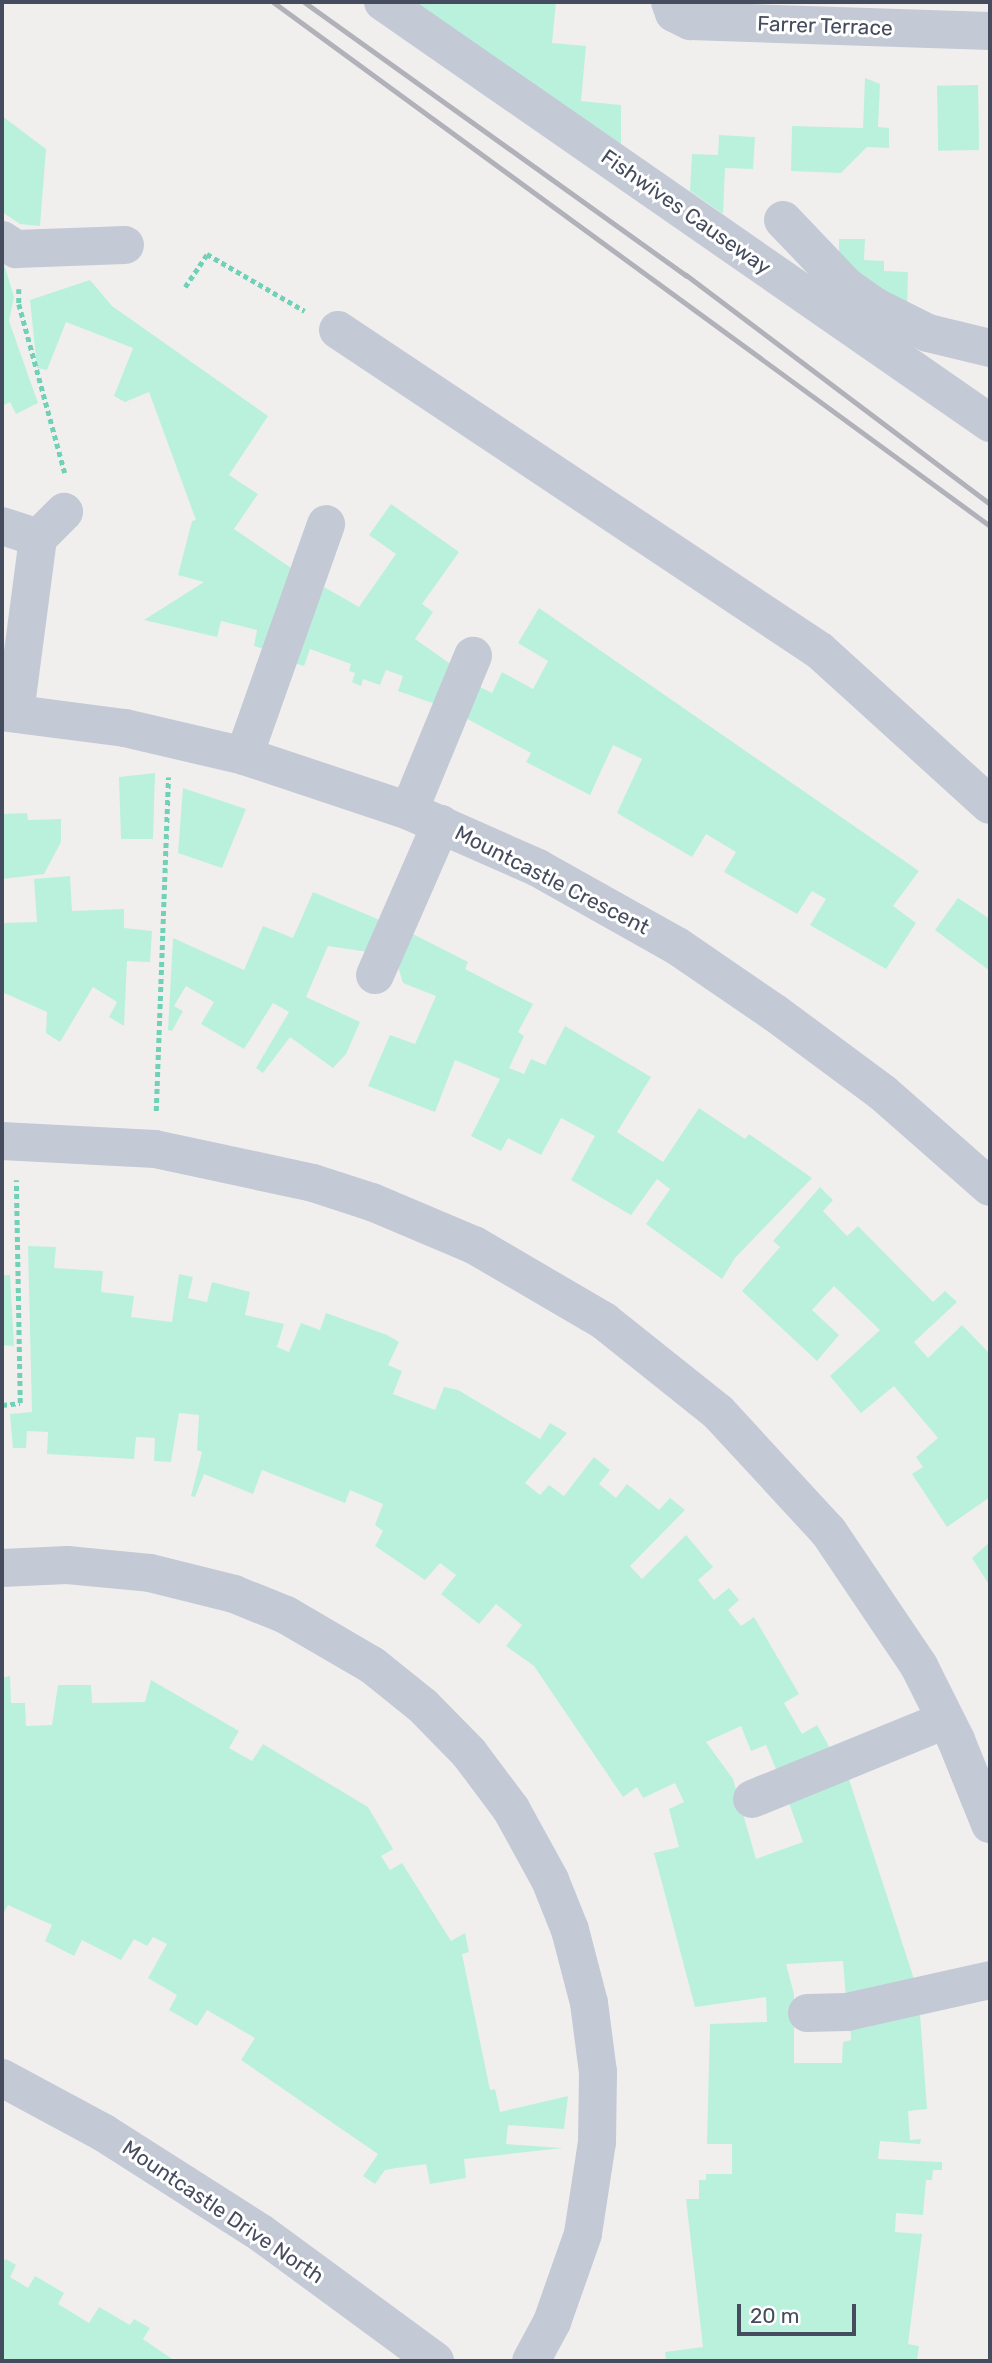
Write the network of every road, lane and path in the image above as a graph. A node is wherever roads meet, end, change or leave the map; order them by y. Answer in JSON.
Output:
{"nodes":[{"id":1,"x":383,"y":2,"type":"edge"},
{"id":2,"x":670,"y":2,"type":"edge"},
{"id":3,"x":890,"y":15,"type":"edge"},
{"id":4,"x":990,"y":31,"type":"edge"},
{"id":5,"x":783,"y":220,"type":"dead end"},
{"id":6,"x":125,"y":244,"type":"dead end"},
{"id":7,"x":9,"y":245,"type":"edge"},
{"id":8,"x":184,"y":287,"type":"dead end"},
{"id":9,"x":338,"y":330,"type":"joint"},
{"id":10,"x":990,"y":348,"type":"edge"},
{"id":11,"x":990,"y":423,"type":"edge"},
{"id":12,"x":326,"y":524,"type":"dead end"},
{"id":13,"x":51,"y":525,"type":"junction"},
{"id":14,"x":2,"y":526,"type":"edge"},
{"id":15,"x":473,"y":656,"type":"dead end"},
{"id":16,"x":8,"y":713,"type":"edge"},
{"id":17,"x":169,"y":737,"type":"junction"},
{"id":18,"x":244,"y":756,"type":"junction"},
{"id":19,"x":990,"y":805,"type":"edge"},
{"id":20,"x":425,"y":817,"type":"junction"},
{"id":21,"x":375,"y":975,"type":"dead end"},
{"id":22,"x":8,"y":1141,"type":"edge"},
{"id":23,"x":155,"y":1149,"type":"junction"},
{"id":24,"x":990,"y":1187,"type":"edge"},
{"id":25,"x":2,"y":1405,"type":"edge"},
{"id":26,"x":2,"y":1568,"type":"edge"},
{"id":27,"x":946,"y":1720,"type":"junction"},
{"id":28,"x":752,"y":1799,"type":"dead end"},
{"id":29,"x":990,"y":1824,"type":"edge"},
{"id":30,"x":990,"y":1980,"type":"edge"},
{"id":31,"x":807,"y":2013,"type":"dead end"},
{"id":32,"x":2,"y":2078,"type":"edge"},
{"id":33,"x":435,"y":2361,"type":"edge"},
{"id":34,"x":531,"y":2361,"type":"edge"}],
"edges":[{"from":1,"to":11,"type":"street","name":"Fishwives Causeway"},
{"from":2,"to":3,"type":"street","name":"Farrer Terrace"},
{"from":3,"to":4,"type":"street","name":"Farrer Terrace"},
{"from":5,"to":10,"type":"street"},
{"from":6,"to":7,"type":"street"},
{"from":7,"to":13,"type":"path"},
{"from":8,"to":9,"type":"path"},
{"from":9,"to":19,"type":"street"},
{"from":12,"to":18,"type":"street"},
{"from":13,"to":14,"type":"street"},
{"from":13,"to":16,"type":"street"},
{"from":15,"to":20,"type":"street"},
{"from":16,"to":17,"type":"street","name":"Mountcastle Crescent"},
{"from":17,"to":18,"type":"street","name":"Mountcastle Crescent"},
{"from":17,"to":23,"type":"path"},
{"from":18,"to":20,"type":"street","name":"Mountcastle Crescent"},
{"from":20,"to":21,"type":"street"},
{"from":20,"to":24,"type":"street","name":"Mountcastle Crescent"},
{"from":22,"to":23,"type":"street"},
{"from":22,"to":25,"type":"path"},
{"from":23,"to":27,"type":"street"},
{"from":26,"to":34,"type":"street"},
{"from":27,"to":28,"type":"street"},
{"from":27,"to":29,"type":"street"},
{"from":30,"to":31,"type":"street"},
{"from":32,"to":33,"type":"street","name":"Mountcastle Drive North"}]}
